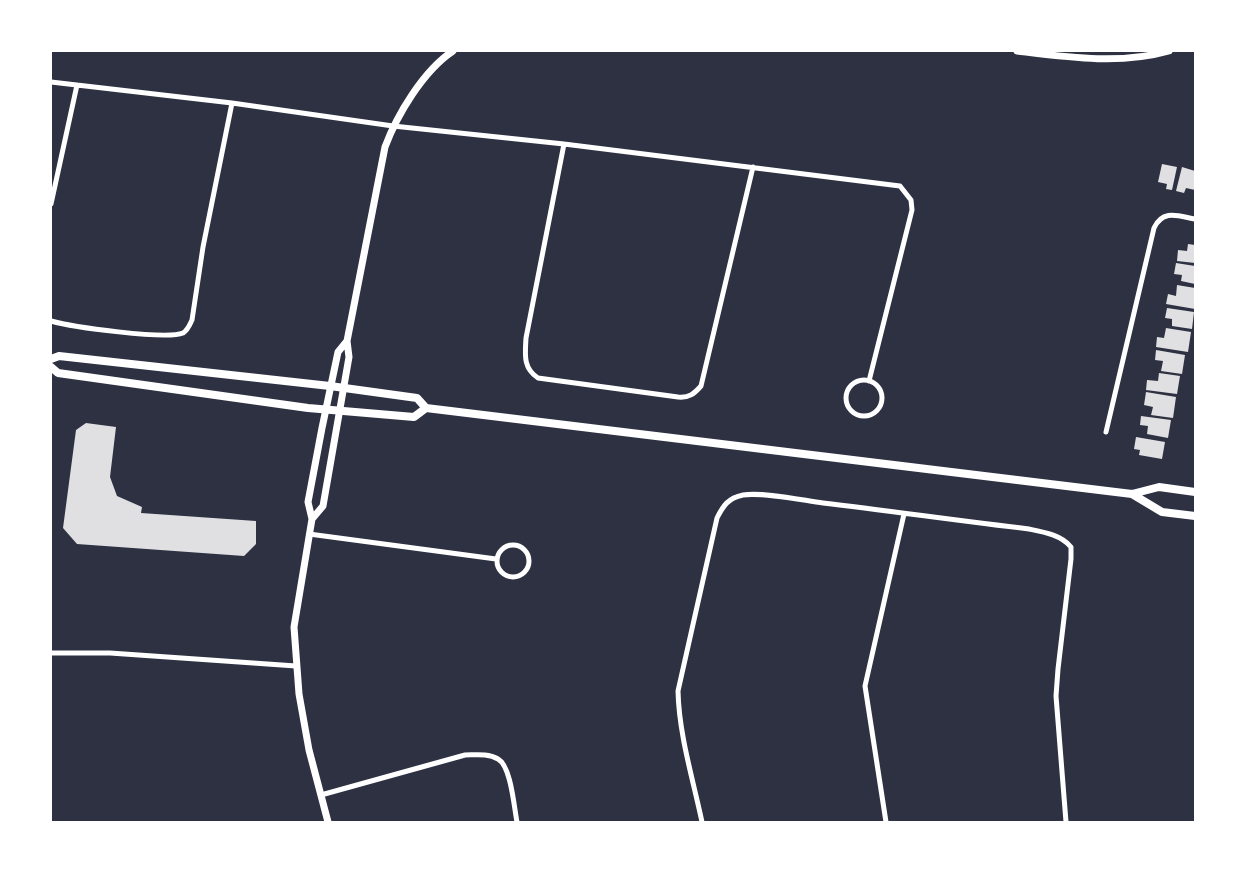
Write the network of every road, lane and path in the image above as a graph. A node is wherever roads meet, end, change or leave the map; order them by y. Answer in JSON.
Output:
{"nodes":[{"id":1,"x":453,"y":51,"type":"edge"},
{"id":2,"x":1017,"y":51,"type":"edge"},
{"id":3,"x":1169,"y":51,"type":"edge"},
{"id":4,"x":51,"y":82,"type":"edge"},
{"id":5,"x":77,"y":85,"type":"junction"},
{"id":6,"x":232,"y":103,"type":"junction"},
{"id":7,"x":393,"y":126,"type":"junction"},
{"id":8,"x":564,"y":144,"type":"junction"},
{"id":9,"x":753,"y":167,"type":"junction"},
{"id":10,"x":51,"y":204,"type":"edge"},
{"id":11,"x":1195,"y":219,"type":"edge"},
{"id":12,"x":51,"y":321,"type":"edge"},
{"id":13,"x":347,"y":341,"type":"junction"},
{"id":14,"x":51,"y":359,"type":"edge"},
{"id":15,"x":51,"y":368,"type":"edge"},
{"id":16,"x":869,"y":381,"type":"junction"},
{"id":17,"x":330,"y":386,"type":"junction"},
{"id":18,"x":343,"y":389,"type":"junction"},
{"id":19,"x":426,"y":408,"type":"junction"},
{"id":20,"x":325,"y":410,"type":"junction"},
{"id":21,"x":339,"y":411,"type":"junction"},
{"id":22,"x":1106,"y":432,"type":"dead end"},
{"id":23,"x":1195,"y":492,"type":"edge"},
{"id":24,"x":1132,"y":494,"type":"junction"},
{"id":25,"x":904,"y":514,"type":"junction"},
{"id":26,"x":1195,"y":516,"type":"edge"},
{"id":27,"x":312,"y":519,"type":"junction"},
{"id":28,"x":309,"y":534,"type":"junction"},
{"id":29,"x":496,"y":559,"type":"junction"},
{"id":30,"x":51,"y":653,"type":"edge"},
{"id":31,"x":296,"y":666,"type":"junction"},
{"id":32,"x":321,"y":795,"type":"junction"},
{"id":33,"x":328,"y":822,"type":"edge"},
{"id":34,"x":517,"y":822,"type":"edge"},
{"id":35,"x":702,"y":822,"type":"edge"},
{"id":36,"x":886,"y":822,"type":"edge"},
{"id":37,"x":1066,"y":822,"type":"edge"}],
"edges":[{"from":1,"to":7,"type":"street"},
{"from":2,"to":3,"type":"street"},
{"from":4,"to":5,"type":"street"},
{"from":5,"to":6,"type":"street"},
{"from":5,"to":10,"type":"street"},
{"from":6,"to":7,"type":"street"},
{"from":6,"to":12,"type":"street"},
{"from":7,"to":8,"type":"street"},
{"from":7,"to":13,"type":"street"},
{"from":8,"to":9,"type":"street"},
{"from":8,"to":9,"type":"street"},
{"from":9,"to":16,"type":"street"},
{"from":11,"to":22,"type":"street"},
{"from":13,"to":17,"type":"street"},
{"from":13,"to":18,"type":"street"},
{"from":14,"to":17,"type":"main road"},
{"from":15,"to":20,"type":"main road"},
{"from":16,"to":16,"type":"street"},
{"from":17,"to":18,"type":"main road"},
{"from":17,"to":20,"type":"street"},
{"from":18,"to":19,"type":"main road"},
{"from":18,"to":21,"type":"street"},
{"from":19,"to":21,"type":"main road"},
{"from":19,"to":24,"type":"main road"},
{"from":20,"to":21,"type":"main road"},
{"from":20,"to":27,"type":"street"},
{"from":21,"to":27,"type":"street"},
{"from":23,"to":24,"type":"main road"},
{"from":24,"to":26,"type":"main road"},
{"from":25,"to":35,"type":"street"},
{"from":25,"to":36,"type":"street"},
{"from":25,"to":37,"type":"street"},
{"from":27,"to":28,"type":"street"},
{"from":28,"to":29,"type":"street"},
{"from":28,"to":31,"type":"street"},
{"from":29,"to":29,"type":"street"},
{"from":30,"to":31,"type":"street"},
{"from":31,"to":32,"type":"street"},
{"from":32,"to":33,"type":"street"},
{"from":32,"to":34,"type":"street"}]}
